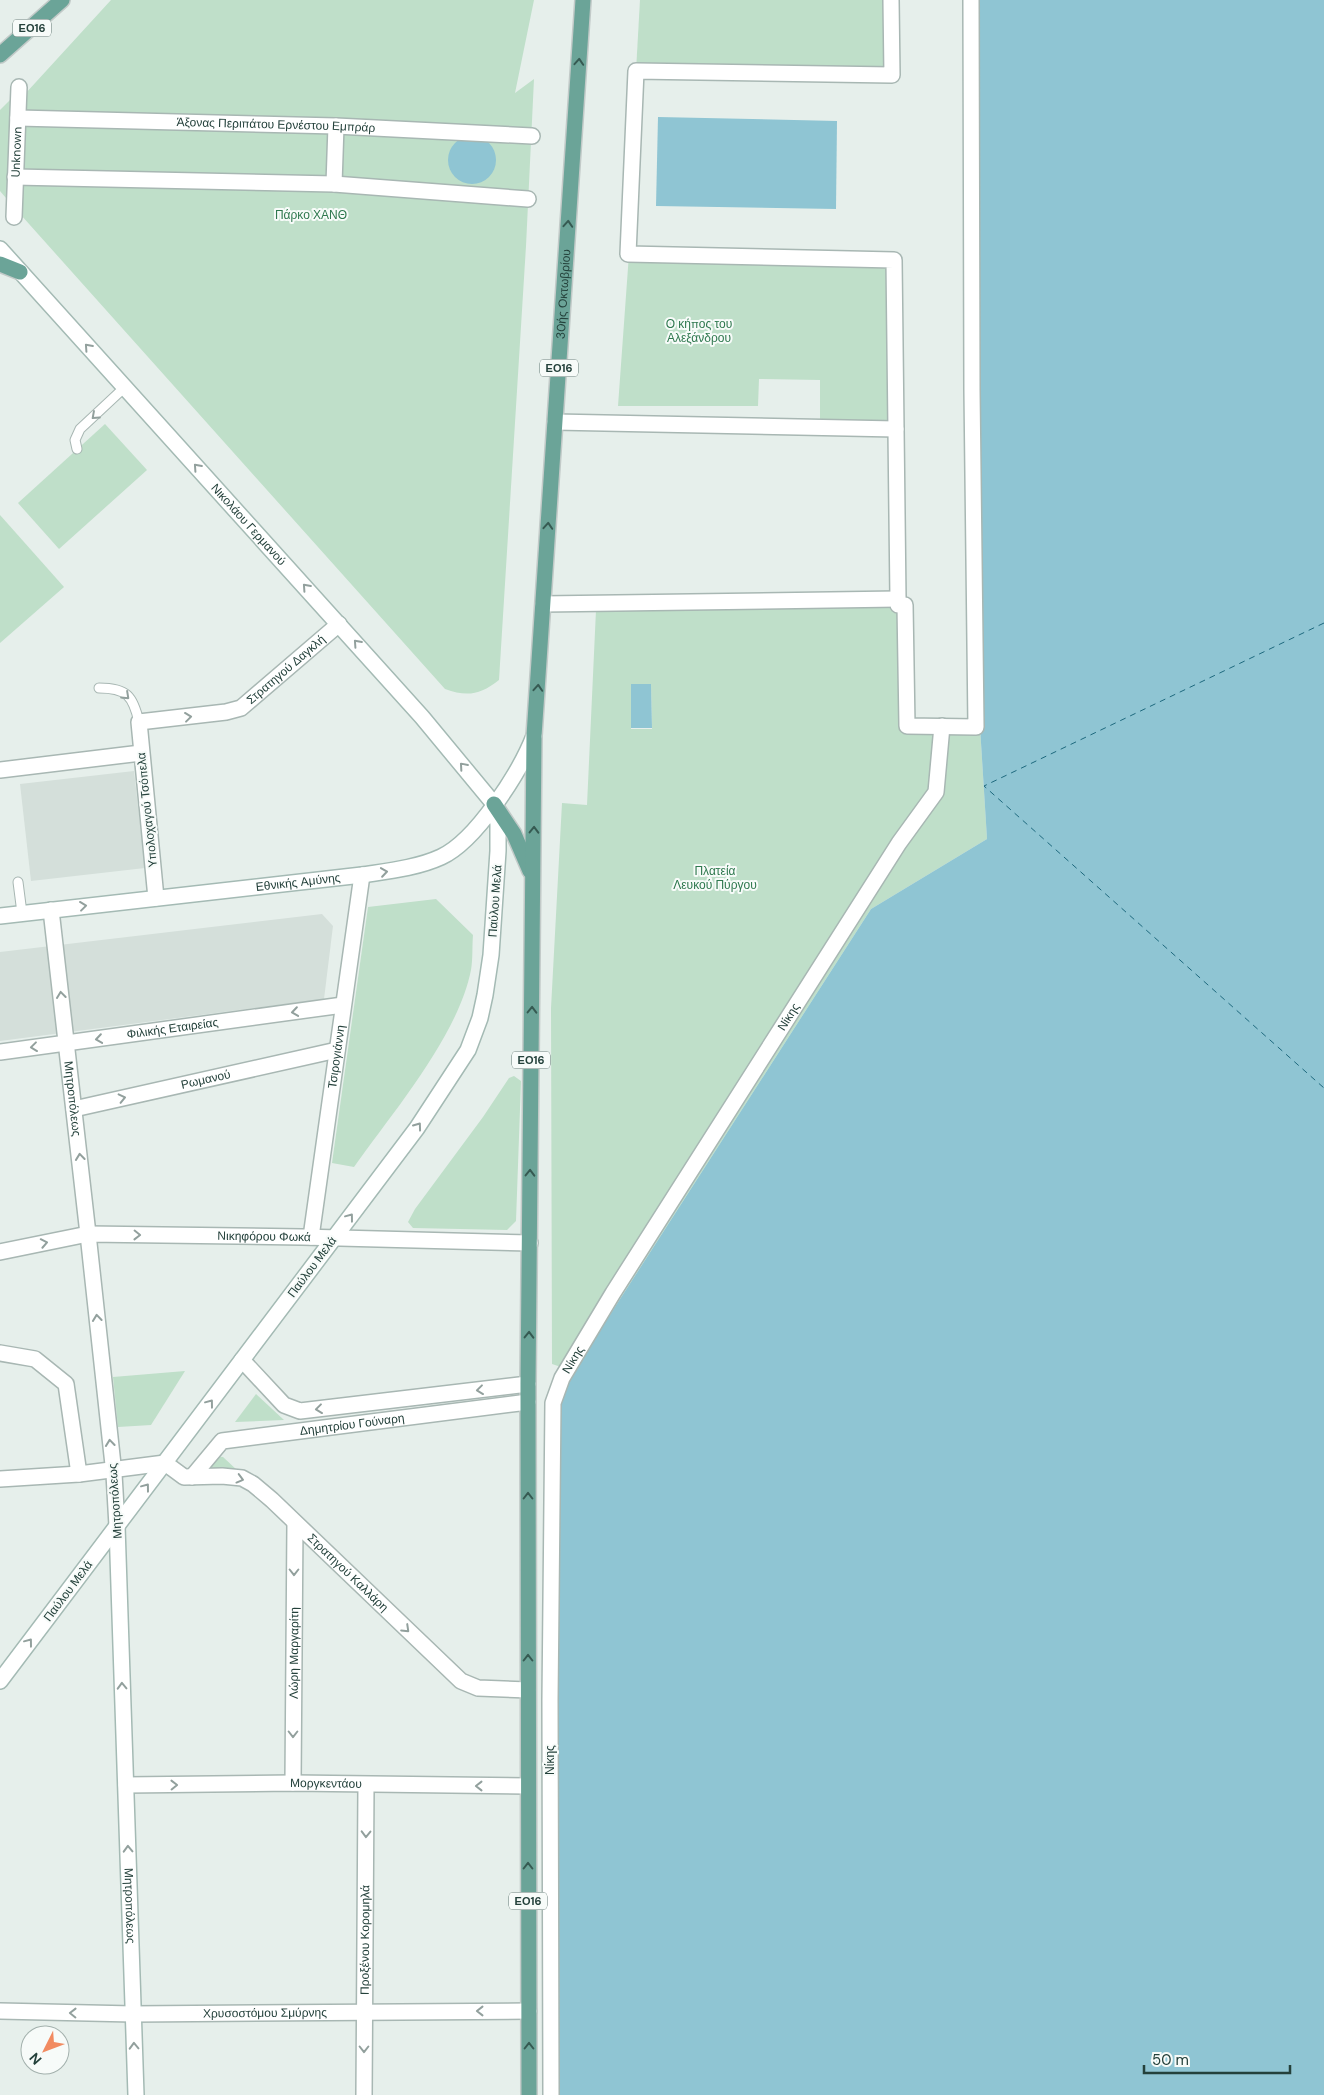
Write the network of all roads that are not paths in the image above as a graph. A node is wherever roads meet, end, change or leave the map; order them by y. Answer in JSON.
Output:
{"nodes":[{"id":1,"x":62,"y":0,"type":"edge"},
{"id":2,"x":583,"y":0,"type":"edge"},
{"id":3,"x":891,"y":0,"type":"edge"},
{"id":4,"x":971,"y":0,"type":"edge"},
{"id":5,"x":24,"y":35,"type":"junction"},
{"id":6,"x":0,"y":45,"type":"edge"},
{"id":7,"x":0,"y":55,"type":"edge"},
{"id":8,"x":19,"y":87,"type":"dead end"},
{"id":9,"x":18,"y":118,"type":"junction"},
{"id":10,"x":336,"y":126,"type":"junction"},
{"id":11,"x":532,"y":136,"type":"dead end"},
{"id":12,"x":15,"y":177,"type":"junction"},
{"id":13,"x":334,"y":184,"type":"junction"},
{"id":14,"x":528,"y":199,"type":"dead end"},
{"id":15,"x":14,"y":217,"type":"dead end"},
{"id":16,"x":0,"y":249,"type":"edge"},
{"id":17,"x":0,"y":264,"type":"edge"},
{"id":18,"x":20,"y":272,"type":"junction"},
{"id":19,"x":125,"y":387,"type":"junction"},
{"id":20,"x":555,"y":422,"type":"junction"},
{"id":21,"x":896,"y":429,"type":"junction"},
{"id":22,"x":77,"y":449,"type":"dead end"},
{"id":23,"x":898,"y":599,"type":"junction"},
{"id":24,"x":543,"y":604,"type":"junction"},
{"id":25,"x":339,"y":624,"type":"junction"},
{"id":26,"x":99,"y":688,"type":"dead end"},
{"id":27,"x":139,"y":722,"type":"junction"},
{"id":28,"x":942,"y":726,"type":"junction"},
{"id":29,"x":534,"y":736,"type":"junction"},
{"id":30,"x":141,"y":753,"type":"junction"},
{"id":31,"x":0,"y":770,"type":"edge"},
{"id":32,"x":494,"y":804,"type":"junction"},
{"id":33,"x":362,"y":875,"type":"junction"},
{"id":34,"x":533,"y":880,"type":"junction"},
{"id":35,"x":18,"y":882,"type":"dead end"},
{"id":36,"x":156,"y":898,"type":"junction"},
{"id":37,"x":51,"y":910,"type":"junction"},
{"id":38,"x":22,"y":913,"type":"junction"},
{"id":39,"x":0,"y":916,"type":"edge"},
{"id":40,"x":343,"y":1006,"type":"junction"},
{"id":41,"x":67,"y":1043,"type":"junction"},
{"id":42,"x":337,"y":1050,"type":"junction"},
{"id":43,"x":0,"y":1052,"type":"edge"},
{"id":44,"x":74,"y":1109,"type":"junction"},
{"id":45,"x":88,"y":1234,"type":"junction"},
{"id":46,"x":311,"y":1237,"type":"junction"},
{"id":47,"x":334,"y":1237,"type":"junction"},
{"id":48,"x":530,"y":1243,"type":"junction"},
{"id":49,"x":0,"y":1252,"type":"edge"},
{"id":50,"x":0,"y":1353,"type":"edge"},
{"id":51,"x":242,"y":1360,"type":"junction"},
{"id":52,"x":528,"y":1384,"type":"junction"},
{"id":53,"x":528,"y":1402,"type":"junction"},
{"id":54,"x":165,"y":1463,"type":"junction"},
{"id":55,"x":113,"y":1470,"type":"junction"},
{"id":56,"x":79,"y":1474,"type":"junction"},
{"id":57,"x":192,"y":1477,"type":"junction"},
{"id":58,"x":0,"y":1479,"type":"edge"},
{"id":59,"x":295,"y":1523,"type":"junction"},
{"id":60,"x":117,"y":1526,"type":"junction"},
{"id":61,"x":0,"y":1681,"type":"edge"},
{"id":62,"x":528,"y":1690,"type":"junction"},
{"id":63,"x":293,"y":1783,"type":"junction"},
{"id":64,"x":126,"y":1785,"type":"junction"},
{"id":65,"x":366,"y":1785,"type":"junction"},
{"id":66,"x":527,"y":1786,"type":"junction"},
{"id":67,"x":0,"y":2011,"type":"edge"},
{"id":68,"x":529,"y":2011,"type":"junction"},
{"id":69,"x":364,"y":2012,"type":"junction"},
{"id":70,"x":133,"y":2014,"type":"junction"},
{"id":71,"x":136,"y":2095,"type":"edge"},
{"id":72,"x":364,"y":2095,"type":"edge"},
{"id":73,"x":529,"y":2095,"type":"edge"},
{"id":74,"x":551,"y":2095,"type":"edge"}],
"edges":[{"from":1,"to":5,"type":"main road","number":"ΕΟ16"},
{"from":20,"to":2,"type":"main road","name":"30ής Οκτωβρίου","number":"ΕΟ16","one_way":true},
{"from":3,"to":21,"type":"street"},
{"from":4,"to":28,"type":"street"},
{"from":5,"to":6,"type":"main road"},
{"from":5,"to":7,"type":"main road","number":"ΕΟ16"},
{"from":8,"to":9,"type":"street","name":"Unknown"},
{"from":9,"to":10,"type":"street","name":"Άξονας Περιπάτου Ερνέστου Εμπράρ"},
{"from":9,"to":12,"type":"street","name":"Unknown"},
{"from":10,"to":11,"type":"street","name":"Άξονας Περιπάτου Ερνέστου Εμπράρ"},
{"from":10,"to":13,"type":"street"},
{"from":12,"to":13,"type":"street"},
{"from":12,"to":15,"type":"street","name":"Unknown"},
{"from":13,"to":14,"type":"street"},
{"from":16,"to":18,"type":"street","name":"Νικολάου Γερμανού"},
{"from":17,"to":18,"type":"main road"},
{"from":19,"to":18,"type":"street","name":"Νικολάου Γερμανού","one_way":true},
{"from":19,"to":22,"type":"lane","one_way":true},
{"from":25,"to":19,"type":"street","name":"Νικολάου Γερμανού","one_way":true},
{"from":20,"to":21,"type":"street"},
{"from":24,"to":20,"type":"main road","name":"30ής Οκτωβρίου","number":"ΕΟ16","one_way":true},
{"from":21,"to":23,"type":"street"},
{"from":23,"to":24,"type":"street"},
{"from":23,"to":28,"type":"street"},
{"from":29,"to":24,"type":"main road","name":"30ής Οκτωβρίου","number":"ΕΟ16","one_way":true},
{"from":27,"to":25,"type":"street","name":"Στρατηγού Δαγκλή","one_way":true},
{"from":32,"to":25,"type":"street","name":"Νικολάου Γερμανού","one_way":true},
{"from":26,"to":27,"type":"lane","one_way":true},
{"from":27,"to":30,"type":"street","name":"Υπολοχαγού Τσόπελα"},
{"from":28,"to":74,"type":"street","name":"Νίκης"},
{"from":29,"to":32,"type":"street","name":"Εθνικής Αμύνης"},
{"from":34,"to":29,"type":"main road","name":"Νίκης","number":"ΕΟ16","one_way":true},
{"from":30,"to":31,"type":"street"},
{"from":30,"to":36,"type":"street","name":"Υπολοχαγού Τσόπελα"},
{"from":33,"to":32,"type":"street","name":"Εθνικής Αμύνης","one_way":true},
{"from":32,"to":34,"type":"main road"},
{"from":47,"to":32,"type":"street","name":"Παύλου Μελά","one_way":true},
{"from":33,"to":36,"type":"street","name":"Εθνικής Αμύνης"},
{"from":33,"to":40,"type":"street","name":"Τσιρογιάννη"},
{"from":48,"to":34,"type":"main road","name":"Νίκης","number":"ΕΟ16","one_way":true},
{"from":35,"to":38,"type":"lane"},
{"from":37,"to":36,"type":"street","name":"Εθνικής Αμύνης","one_way":true},
{"from":37,"to":38,"type":"street","name":"Εθνικής Αμύνης"},
{"from":41,"to":37,"type":"street","name":"Μητροπόλεως","one_way":true},
{"from":38,"to":39,"type":"street","name":"Εθνικής Αμύνης"},
{"from":40,"to":41,"type":"street","name":"Φιλικής Εταιρείας","one_way":true},
{"from":40,"to":42,"type":"street","name":"Τσιρογιάννη"},
{"from":41,"to":43,"type":"street","name":"Φιλικής Εταιρείας","one_way":true},
{"from":41,"to":44,"type":"street","name":"Μητροπόλεως"},
{"from":44,"to":42,"type":"street","name":"Ρωμανού","one_way":true},
{"from":42,"to":46,"type":"street","name":"Τσιρογιάννη"},
{"from":45,"to":44,"type":"street","name":"Μητροπόλεως","one_way":true},
{"from":45,"to":46,"type":"street","name":"Νικηφόρου Φωκά","one_way":true},
{"from":49,"to":45,"type":"street","name":"Νικηφόρου Φωκά","one_way":true},
{"from":55,"to":45,"type":"street","name":"Μητροπόλεως","one_way":true},
{"from":46,"to":47,"type":"street","name":"Νικηφόρου Φωκά"},
{"from":47,"to":48,"type":"street","name":"Νικηφόρου Φωκά"},
{"from":47,"to":51,"type":"street","name":"Παύλου Μελά"},
{"from":52,"to":48,"type":"main road","name":"Νίκης","number":"ΕΟ16","one_way":true},
{"from":50,"to":56,"type":"street"},
{"from":52,"to":51,"type":"street","name":"Δημητρίου Γούναρη","one_way":true},
{"from":54,"to":51,"type":"street","name":"Παύλου Μελά","one_way":true},
{"from":52,"to":53,"type":"main road","name":"Νίκης","number":"ΕΟ16"},
{"from":53,"to":57,"type":"street","name":"Δημητρίου Γούναρη"},
{"from":62,"to":53,"type":"main road","name":"Νίκης","number":"ΕΟ16","one_way":true},
{"from":54,"to":55,"type":"street"},
{"from":54,"to":57,"type":"street","name":"Στρατηγού Καλλάρη"},
{"from":60,"to":54,"type":"street","name":"Παύλου Μελά","one_way":true},
{"from":55,"to":56,"type":"street"},
{"from":55,"to":60,"type":"street","name":"Μητροπόλεως"},
{"from":56,"to":58,"type":"street"},
{"from":57,"to":59,"type":"street","name":"Στρατηγού Καλλάρη","one_way":true},
{"from":59,"to":62,"type":"street","name":"Στρατηγού Καλλάρη","one_way":true},
{"from":59,"to":63,"type":"street","name":"Λώρη Μαργαρίτη","one_way":true},
{"from":61,"to":60,"type":"street","name":"Παύλου Μελά","one_way":true},
{"from":64,"to":60,"type":"street","name":"Μητροπόλεως","one_way":true},
{"from":62,"to":66,"type":"main road","name":"Νίκης","number":"ΕΟ16"},
{"from":64,"to":63,"type":"street","name":"Μοργκεντάου","one_way":true},
{"from":63,"to":65,"type":"street","name":"Μοργκεντάου"},
{"from":70,"to":64,"type":"street","name":"Μητροπόλεως","one_way":true},
{"from":66,"to":65,"type":"street","name":"Μοργκεντάου","one_way":true},
{"from":65,"to":69,"type":"street","name":"Προξένου Κορομηλά","one_way":true},
{"from":68,"to":66,"type":"main road","name":"Νίκης","number":"ΕΟ16","one_way":true},
{"from":70,"to":67,"type":"street","name":"Χρυσοστόμου Σμύρνης","one_way":true},
{"from":68,"to":69,"type":"street","name":"Χρυσοστόμου Σμύρνης","one_way":true},
{"from":73,"to":68,"type":"main road","name":"Νίκης","number":"ΕΟ16","one_way":true},
{"from":69,"to":70,"type":"street","name":"Χρυσοστόμου Σμύρνης"},
{"from":69,"to":72,"type":"street","name":"Προξένου Κορομηλά","one_way":true},
{"from":71,"to":70,"type":"street","name":"Μητροπόλεως","one_way":true}]}
